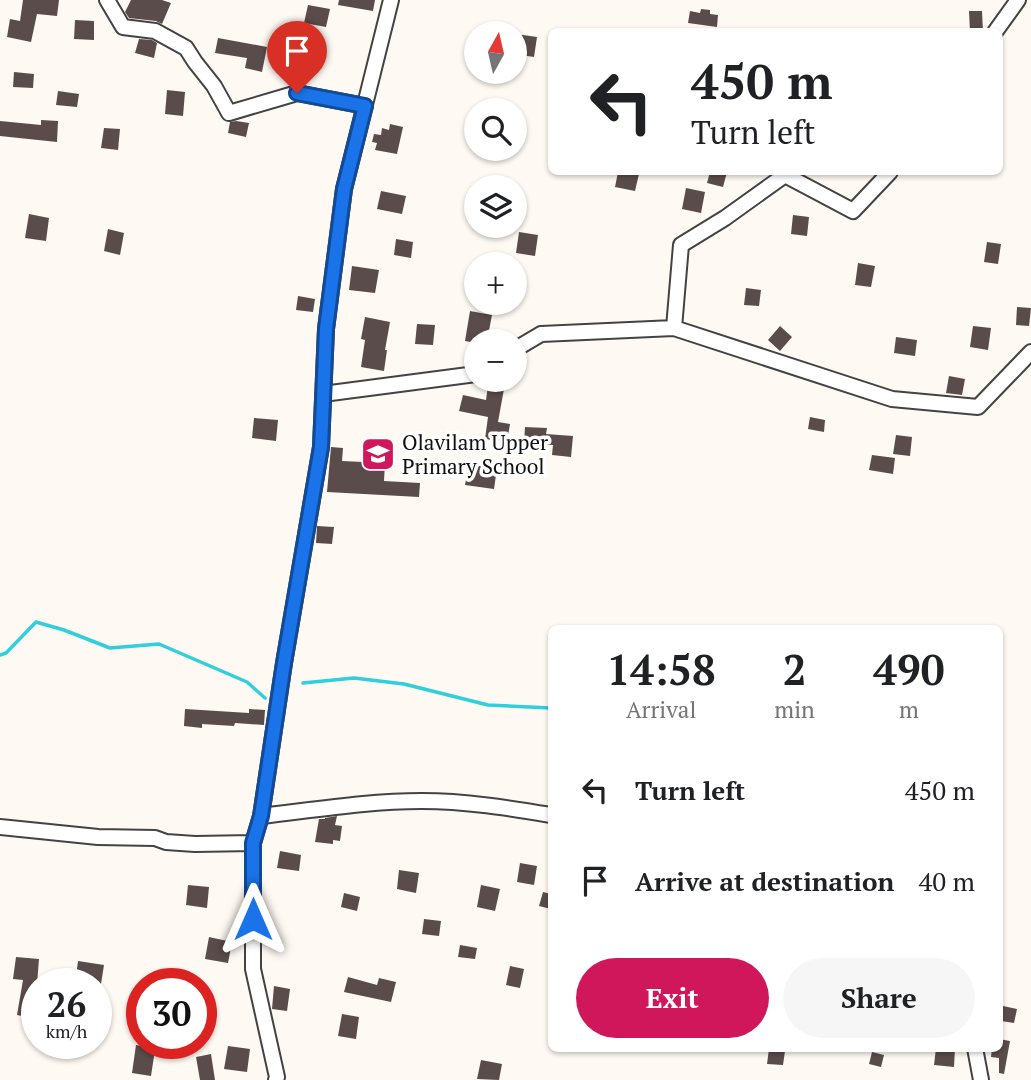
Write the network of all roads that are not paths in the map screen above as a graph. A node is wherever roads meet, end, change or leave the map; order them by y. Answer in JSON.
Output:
{"nodes":[{"id":1,"x":107,"y":0,"type":"edge"},
{"id":2,"x":123,"y":0,"type":"edge"},
{"id":3,"x":391,"y":0,"type":"edge"},
{"id":4,"x":1018,"y":0,"type":"edge"},
{"id":5,"x":116,"y":14,"type":"junction"},
{"id":6,"x":998,"y":28,"type":"edge"},
{"id":7,"x":365,"y":106,"type":"junction"},
{"id":8,"x":785,"y":175,"type":"edge"},
{"id":9,"x":785,"y":175,"type":"edge"},
{"id":10,"x":887,"y":175,"type":"edge"},
{"id":11,"x":674,"y":328,"type":"junction"},
{"id":12,"x":527,"y":342,"type":"edge"},
{"id":13,"x":1031,"y":352,"type":"edge"},
{"id":14,"x":464,"y":376,"type":"edge"},
{"id":15,"x":323,"y":394,"type":"junction"},
{"id":16,"x":548,"y":814,"type":"edge"},
{"id":17,"x":261,"y":816,"type":"junction"},
{"id":18,"x":0,"y":827,"type":"edge"},
{"id":19,"x":253,"y":843,"type":"junction"},
{"id":20,"x":976,"y":1052,"type":"edge"},
{"id":21,"x":276,"y":1080,"type":"edge"},
{"id":22,"x":981,"y":1080,"type":"edge"}],
"edges":[{"from":1,"to":5,"type":"street"},
{"from":2,"to":5,"type":"street"},
{"from":3,"to":7,"type":"street"},
{"from":4,"to":6,"type":"street"},
{"from":5,"to":7,"type":"street"},
{"from":7,"to":15,"type":"street"},
{"from":8,"to":10,"type":"street"},
{"from":9,"to":11,"type":"street"},
{"from":11,"to":12,"type":"street"},
{"from":11,"to":13,"type":"street"},
{"from":14,"to":15,"type":"street"},
{"from":15,"to":17,"type":"street"},
{"from":16,"to":17,"type":"street"},
{"from":17,"to":19,"type":"street"},
{"from":18,"to":19,"type":"street"},
{"from":19,"to":21,"type":"street"},
{"from":20,"to":22,"type":"street"}]}
